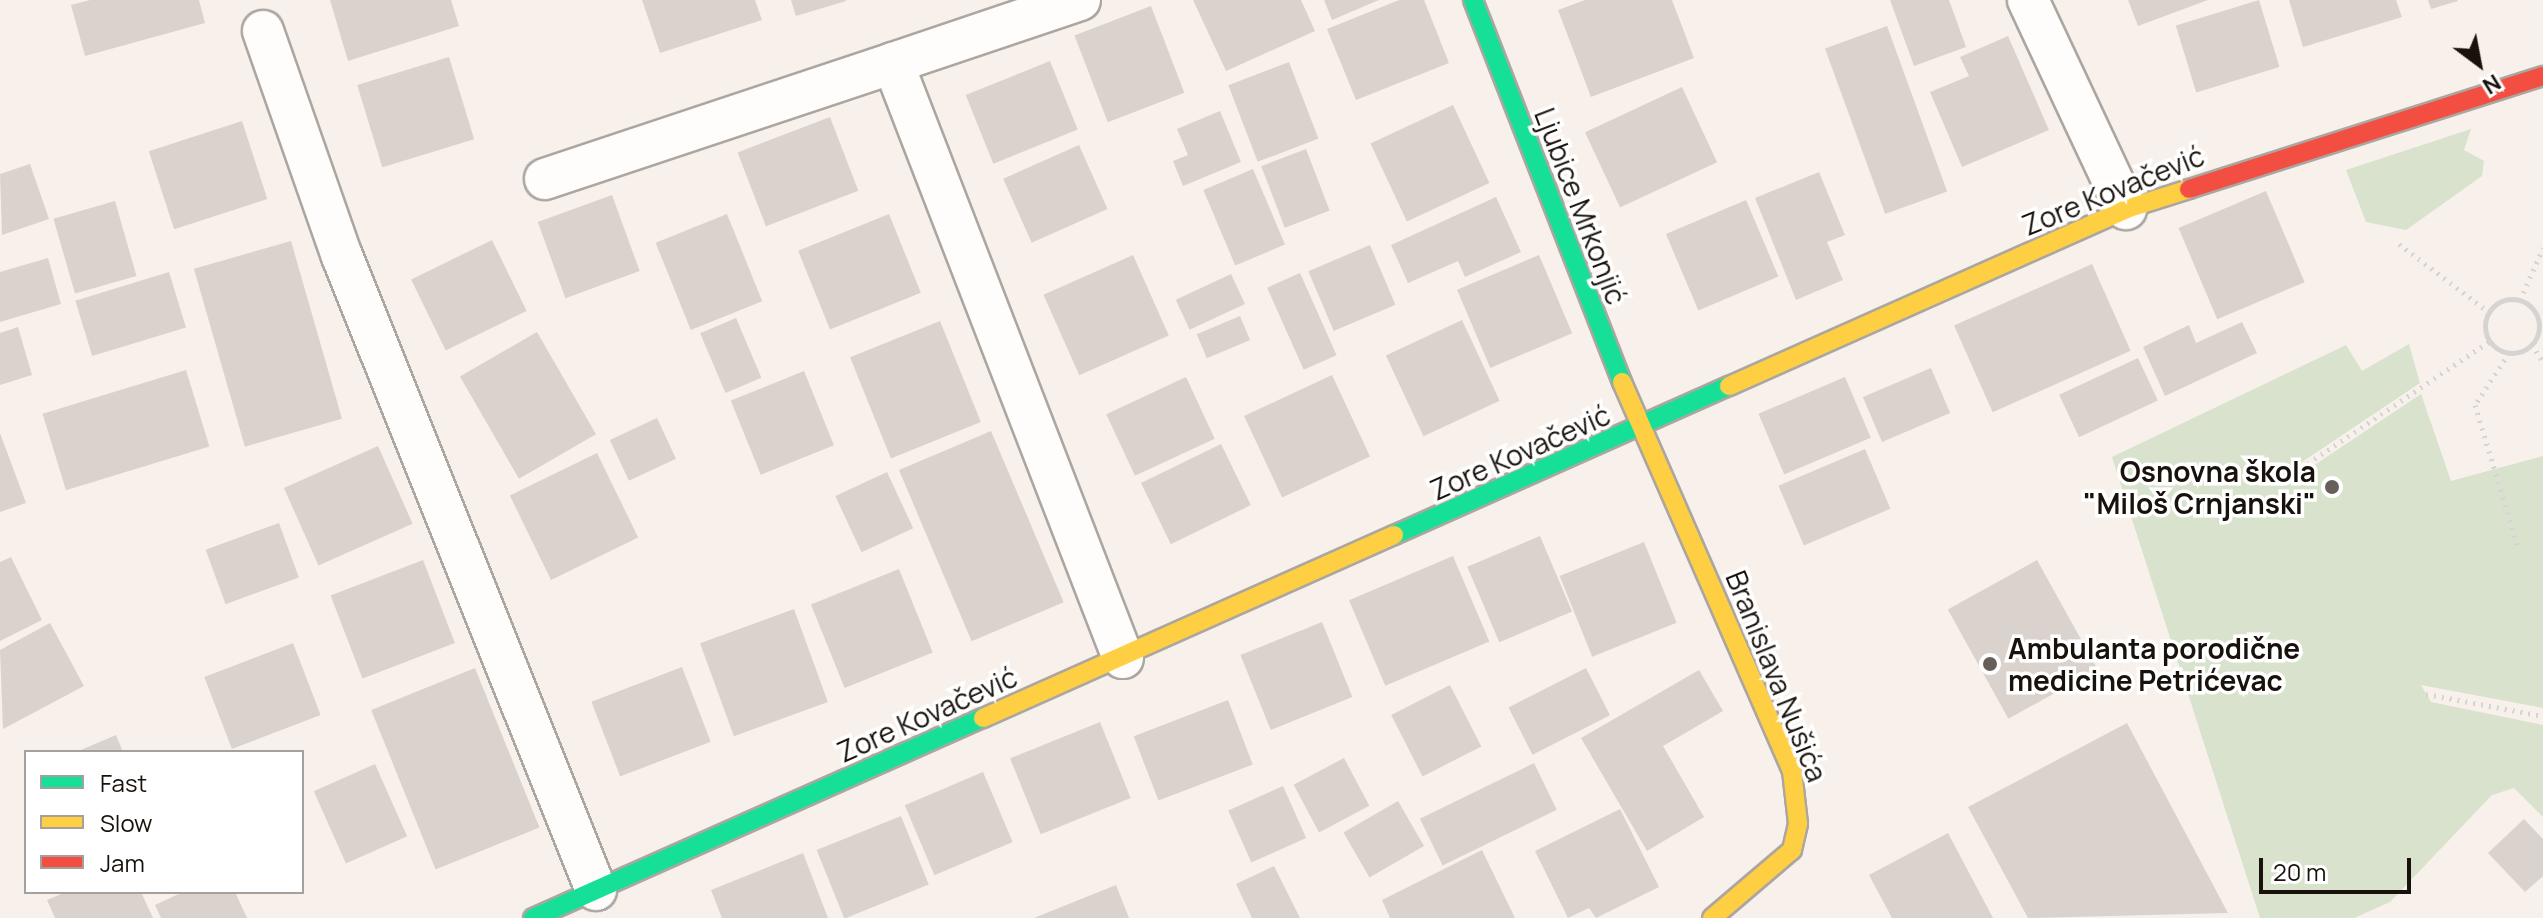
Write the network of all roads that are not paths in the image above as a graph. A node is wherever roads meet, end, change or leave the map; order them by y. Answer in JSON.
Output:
{"nodes":[{"id":1,"x":1080,"y":0,"type":"edge"},
{"id":2,"x":1473,"y":0,"type":"edge"},
{"id":3,"x":2028,"y":0,"type":"edge"},
{"id":4,"x":263,"y":31,"type":"dead end"},
{"id":5,"x":893,"y":63,"type":"junction"},
{"id":6,"x":2543,"y":76,"type":"edge"},
{"id":7,"x":545,"y":179,"type":"dead end"},
{"id":8,"x":2126,"y":209,"type":"junction"},
{"id":9,"x":1643,"y":429,"type":"junction"},
{"id":10,"x":1123,"y":658,"type":"junction"},
{"id":11,"x":596,"y":890,"type":"junction"},
{"id":12,"x":533,"y":918,"type":"edge"},
{"id":13,"x":1712,"y":918,"type":"edge"}],
"edges":[{"from":1,"to":5,"type":"street"},
{"from":2,"to":9,"type":"street","name":"Ljubice Mrkonjić"},
{"from":3,"to":8,"type":"street"},
{"from":4,"to":11,"type":"street"},
{"from":5,"to":7,"type":"street"},
{"from":5,"to":10,"type":"street"},
{"from":6,"to":8,"type":"street","name":"Zore Kovačević"},
{"from":8,"to":9,"type":"street","name":"Zore Kovačević"},
{"from":9,"to":10,"type":"street","name":"Zore Kovačević"},
{"from":9,"to":13,"type":"street","name":"Branislava Nušića"},
{"from":10,"to":11,"type":"street","name":"Zore Kovačević"},
{"from":11,"to":12,"type":"street","name":"Zore Kovačević"}]}
